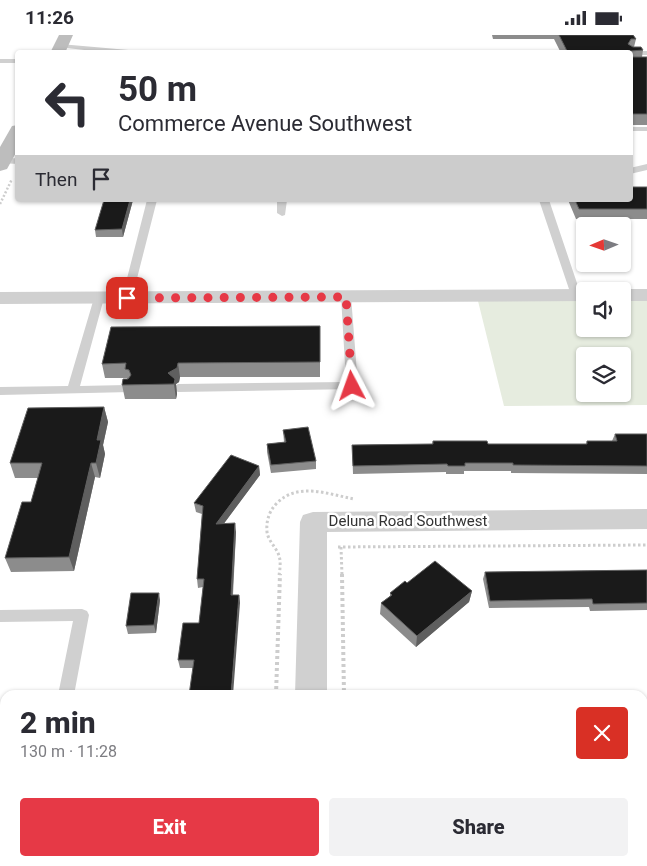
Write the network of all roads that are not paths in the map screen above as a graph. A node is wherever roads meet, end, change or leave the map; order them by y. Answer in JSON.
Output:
{"nodes":[{"id":1,"x":61,"y":44,"type":"edge"},
{"id":2,"x":114,"y":50,"type":"edge"},
{"id":3,"x":633,"y":53,"type":"edge"},
{"id":4,"x":647,"y":53,"type":"edge"},
{"id":5,"x":0,"y":61,"type":"edge"},
{"id":6,"x":15,"y":61,"type":"edge"},
{"id":7,"x":633,"y":127,"type":"edge"},
{"id":8,"x":647,"y":129,"type":"edge"},
{"id":9,"x":15,"y":138,"type":"edge"},
{"id":10,"x":6,"y":162,"type":"edge"},
{"id":11,"x":647,"y":167,"type":"edge"},
{"id":12,"x":633,"y":170,"type":"edge"},
{"id":13,"x":151,"y":202,"type":"edge"},
{"id":14,"x":282,"y":202,"type":"edge"},
{"id":15,"x":545,"y":202,"type":"edge"},
{"id":16,"x":282,"y":213,"type":"dead end"},
{"id":17,"x":576,"y":284,"type":"edge"},
{"id":18,"x":576,"y":295,"type":"edge"},
{"id":19,"x":631,"y":295,"type":"edge"},
{"id":20,"x":647,"y":295,"type":"edge"},
{"id":21,"x":346,"y":297,"type":"junction"},
{"id":22,"x":0,"y":298,"type":"edge"},
{"id":23,"x":99,"y":298,"type":"junction"},
{"id":24,"x":127,"y":298,"type":"junction"},
{"id":25,"x":178,"y":388,"type":"edge"},
{"id":26,"x":127,"y":389,"type":"edge"},
{"id":27,"x":73,"y":390,"type":"junction"},
{"id":28,"x":0,"y":391,"type":"edge"},
{"id":29,"x":647,"y":519,"type":"edge"},
{"id":30,"x":0,"y":616,"type":"edge"},
{"id":31,"x":67,"y":690,"type":"edge"},
{"id":32,"x":311,"y":690,"type":"edge"}],
"edges":[{"from":1,"to":2,"type":"lane"},
{"from":3,"to":4,"type":"lane"},
{"from":5,"to":6,"type":"lane"},
{"from":7,"to":8,"type":"lane"},
{"from":9,"to":10,"type":"street"},
{"from":11,"to":12,"type":"lane"},
{"from":13,"to":24,"type":"lane"},
{"from":14,"to":16,"type":"lane"},
{"from":15,"to":17,"type":"lane"},
{"from":18,"to":21,"type":"street"},
{"from":19,"to":20,"type":"street"},
{"from":21,"to":24,"type":"street"},
{"from":21,"to":25,"type":"lane"},
{"from":22,"to":23,"type":"street"},
{"from":23,"to":24,"type":"street"},
{"from":23,"to":27,"type":"lane"},
{"from":26,"to":27,"type":"lane"},
{"from":27,"to":28,"type":"lane"},
{"from":29,"to":32,"type":"street","name":"Deluna Road Southwest"},
{"from":30,"to":31,"type":"lane"}]}
